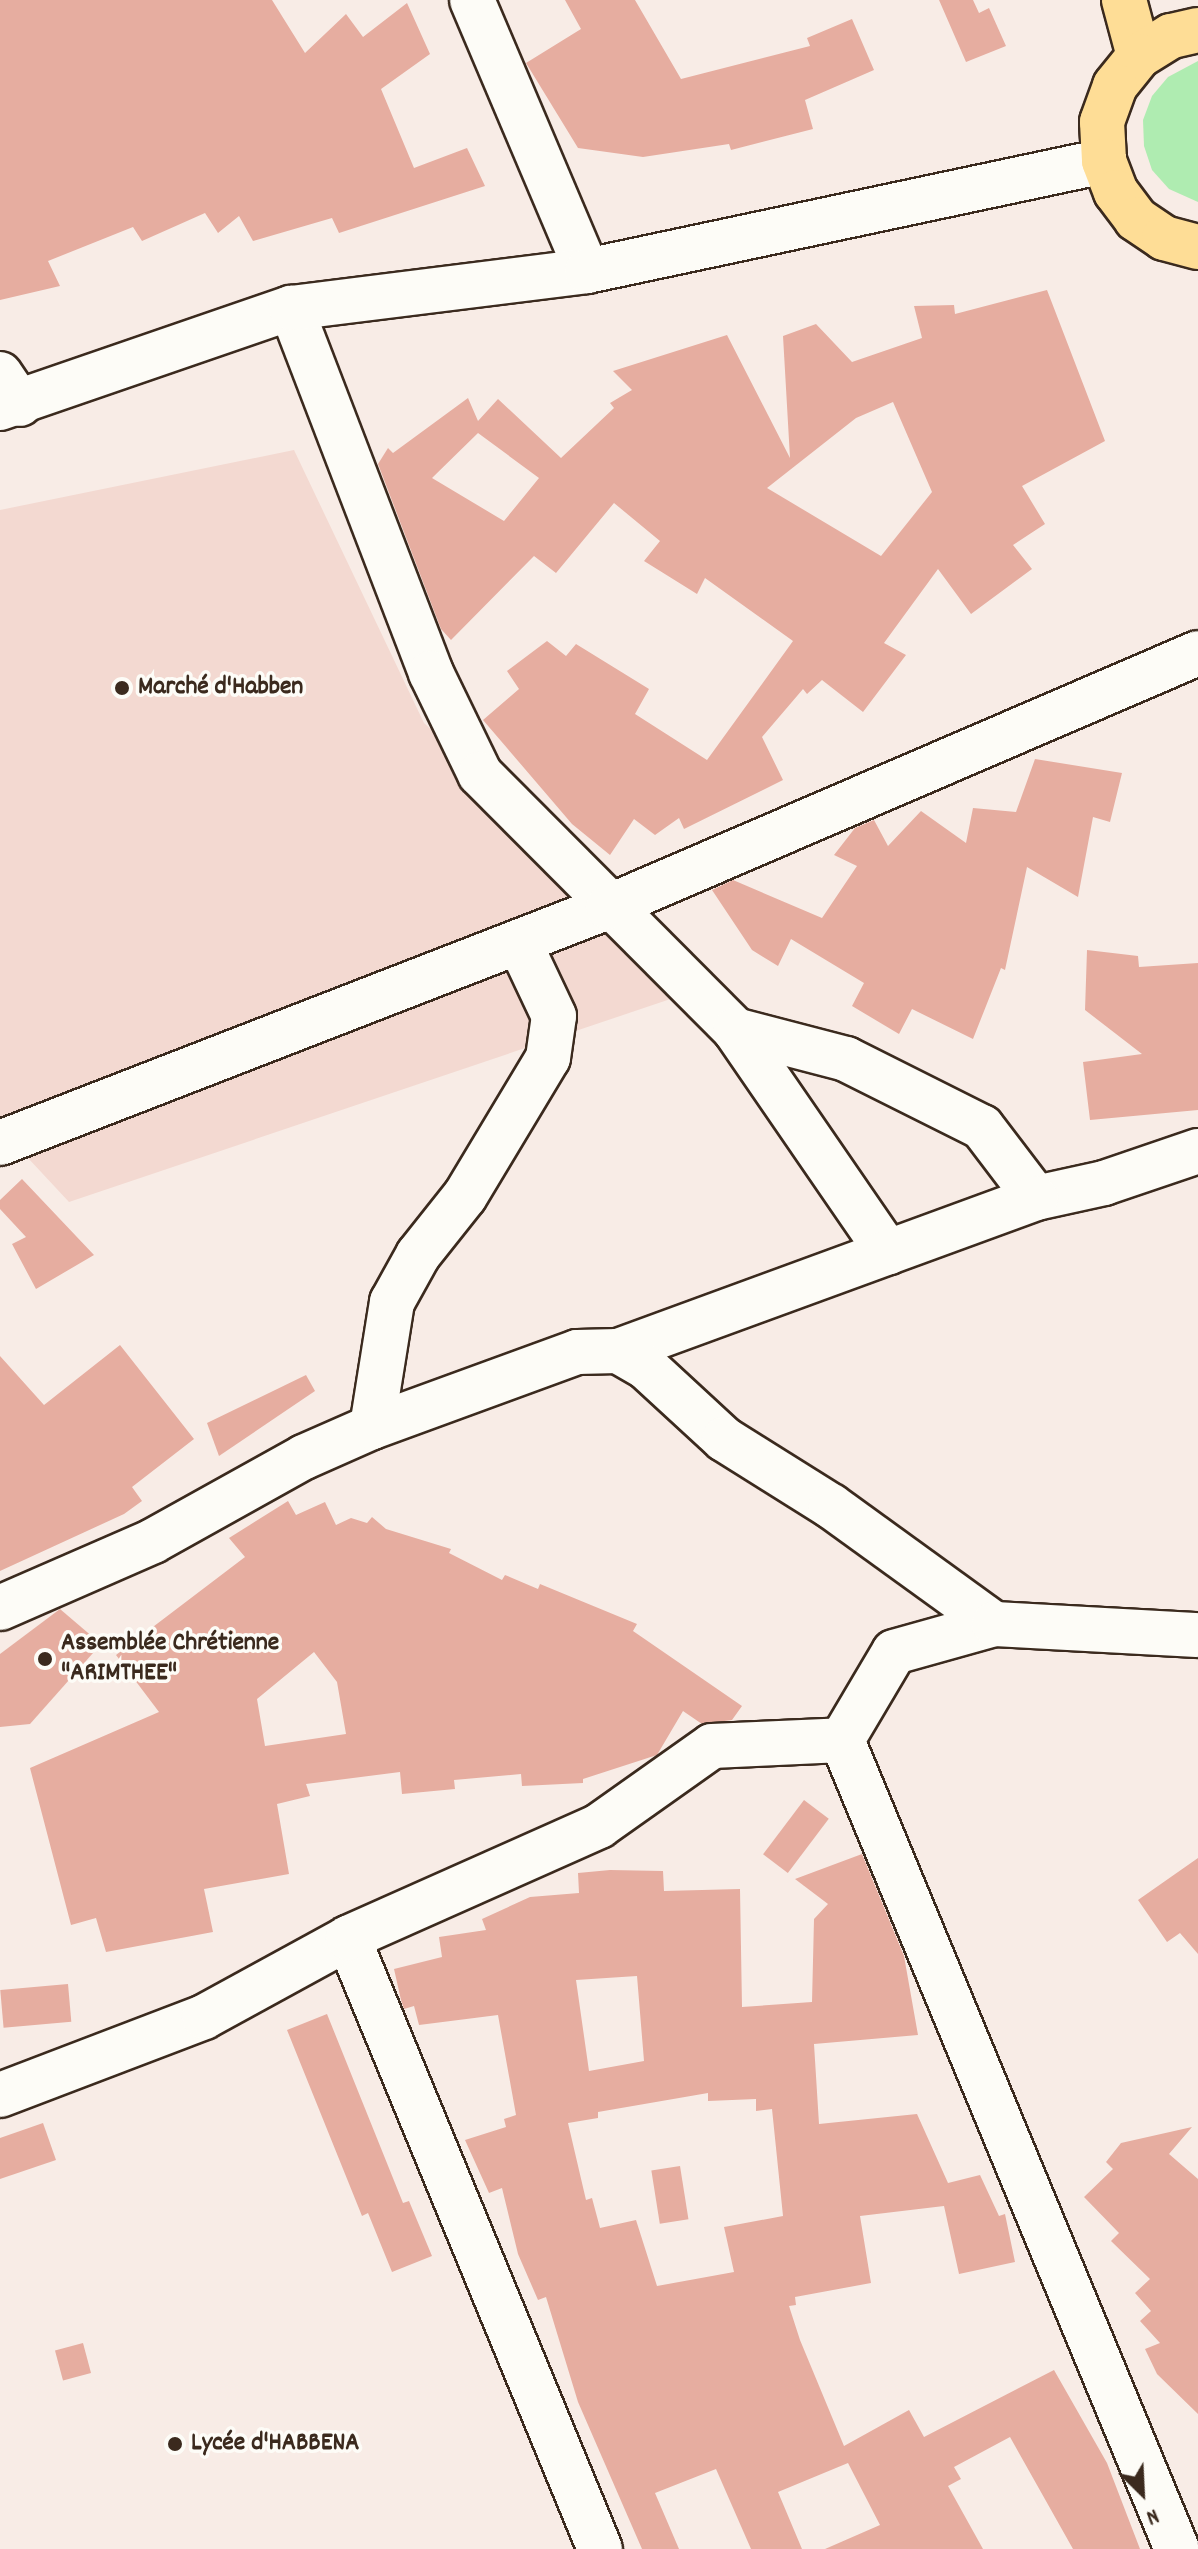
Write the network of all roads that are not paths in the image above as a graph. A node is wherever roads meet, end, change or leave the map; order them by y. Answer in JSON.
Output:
{"nodes":[{"id":1,"x":472,"y":0,"type":"edge"},
{"id":2,"x":1124,"y":0,"type":"edge"},
{"id":3,"x":1193,"y":0,"type":"edge"},
{"id":4,"x":1198,"y":10,"type":"edge"},
{"id":5,"x":1198,"y":30,"type":"edge"},
{"id":6,"x":1139,"y":56,"type":"junction"},
{"id":7,"x":1104,"y":161,"type":"junction"},
{"id":8,"x":1181,"y":243,"type":"edge"},
{"id":9,"x":1198,"y":270,"type":"edge"},
{"id":10,"x":587,"y":271,"type":"junction"},
{"id":11,"x":291,"y":308,"type":"junction"},
{"id":12,"x":7,"y":395,"type":"edge"},
{"id":13,"x":1198,"y":653,"type":"edge"},
{"id":14,"x":608,"y":907,"type":"junction"},
{"id":15,"x":519,"y":942,"type":"junction"},
{"id":16,"x":735,"y":1030,"type":"junction"},
{"id":17,"x":0,"y":1143,"type":"edge"},
{"id":18,"x":1198,"y":1151,"type":"edge"},
{"id":19,"x":1036,"y":1198,"type":"junction"},
{"id":20,"x":888,"y":1253,"type":"junction"},
{"id":21,"x":618,"y":1351,"type":"junction"},
{"id":22,"x":372,"y":1427,"type":"junction"},
{"id":23,"x":0,"y":1608,"type":"edge"},
{"id":24,"x":994,"y":1624,"type":"junction"},
{"id":25,"x":1198,"y":1635,"type":"edge"},
{"id":26,"x":842,"y":1740,"type":"junction"},
{"id":27,"x":348,"y":1938,"type":"junction"},
{"id":28,"x":0,"y":2095,"type":"edge"},
{"id":29,"x":600,"y":2549,"type":"edge"},
{"id":30,"x":1177,"y":2549,"type":"edge"}],
"edges":[{"from":1,"to":10,"type":"street"},
{"from":2,"to":6,"type":"highway"},
{"from":3,"to":4,"type":"highway"},
{"from":5,"to":6,"type":"highway"},
{"from":6,"to":7,"type":"highway"},
{"from":7,"to":8,"type":"highway"},
{"from":7,"to":10,"type":"street"},
{"from":8,"to":9,"type":"street"},
{"from":10,"to":11,"type":"street"},
{"from":11,"to":12,"type":"street"},
{"from":11,"to":14,"type":"street"},
{"from":13,"to":14,"type":"street"},
{"from":14,"to":15,"type":"street"},
{"from":14,"to":16,"type":"street"},
{"from":15,"to":17,"type":"street"},
{"from":15,"to":22,"type":"street"},
{"from":16,"to":19,"type":"street"},
{"from":16,"to":20,"type":"street"},
{"from":18,"to":19,"type":"street"},
{"from":19,"to":20,"type":"street"},
{"from":20,"to":21,"type":"street"},
{"from":21,"to":22,"type":"street"},
{"from":21,"to":24,"type":"street"},
{"from":22,"to":23,"type":"street"},
{"from":24,"to":25,"type":"street"},
{"from":24,"to":26,"type":"street"},
{"from":26,"to":27,"type":"street"},
{"from":26,"to":30,"type":"street"},
{"from":27,"to":28,"type":"street"},
{"from":27,"to":29,"type":"street"}]}
